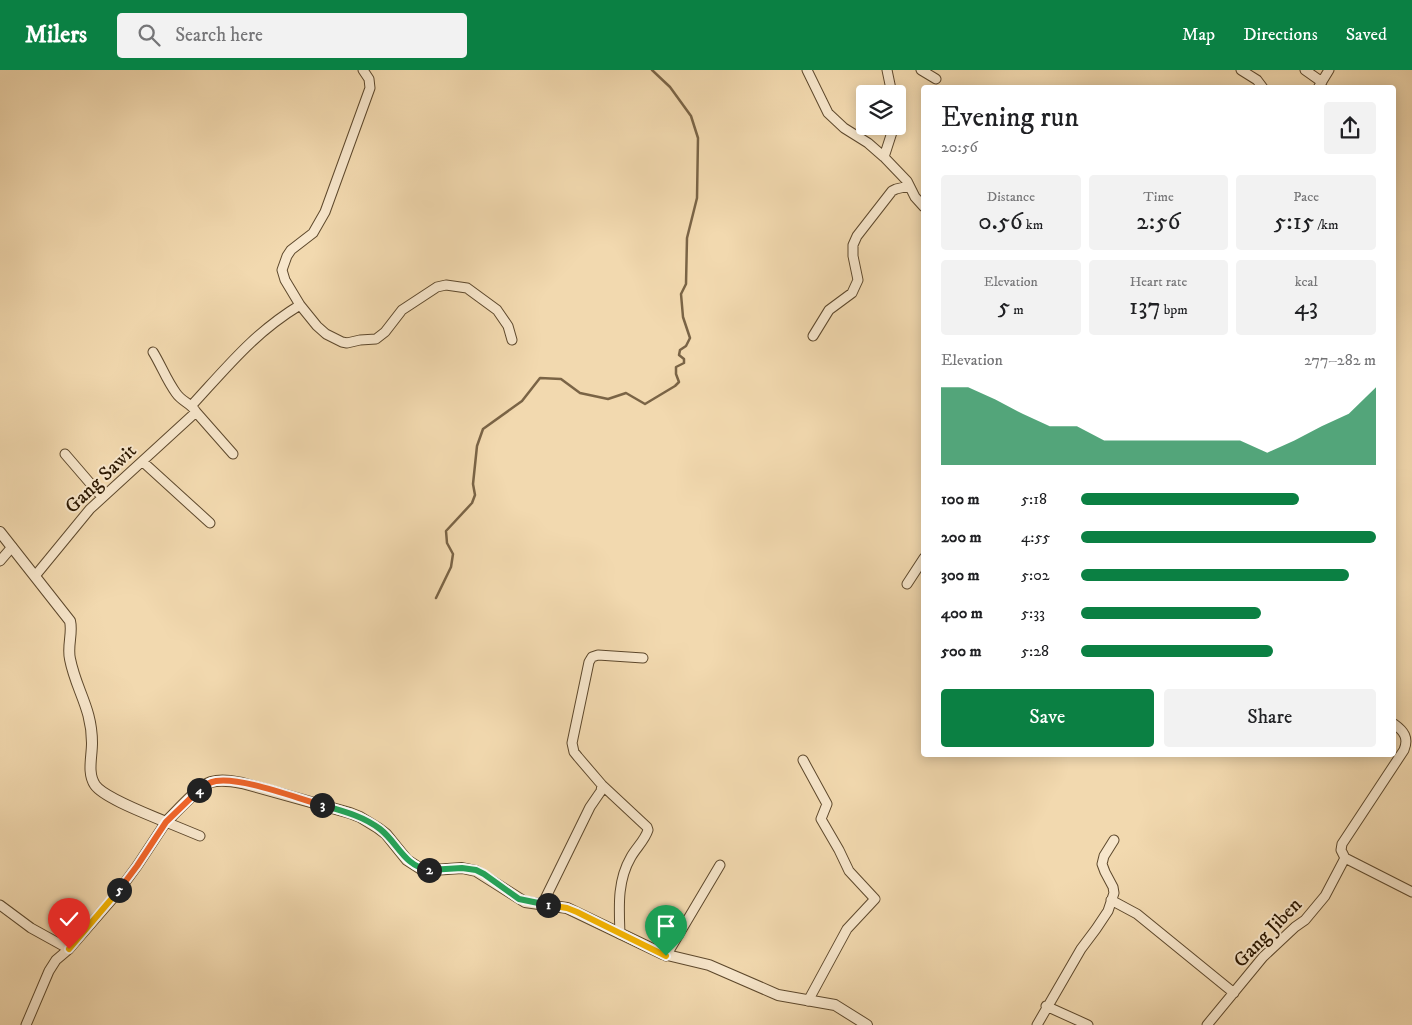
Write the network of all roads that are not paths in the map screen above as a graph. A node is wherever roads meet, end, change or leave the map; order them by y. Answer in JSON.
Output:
{"nodes":[{"id":1,"x":363,"y":70,"type":"edge"},
{"id":2,"x":807,"y":70,"type":"edge"},
{"id":3,"x":887,"y":70,"type":"edge"},
{"id":4,"x":921,"y":70,"type":"edge"},
{"id":5,"x":1241,"y":70,"type":"edge"},
{"id":6,"x":1305,"y":70,"type":"edge"},
{"id":7,"x":1329,"y":70,"type":"edge"},
{"id":8,"x":936,"y":79,"type":"dead end"},
{"id":9,"x":890,"y":85,"type":"edge"},
{"id":10,"x":1261,"y":85,"type":"edge"},
{"id":11,"x":1320,"y":85,"type":"edge"},
{"id":12,"x":891,"y":135,"type":"edge"},
{"id":13,"x":884,"y":156,"type":"junction"},
{"id":14,"x":909,"y":186,"type":"junction"},
{"id":15,"x":921,"y":204,"type":"edge"},
{"id":16,"x":300,"y":305,"type":"junction"},
{"id":17,"x":813,"y":336,"type":"dead end"},
{"id":18,"x":512,"y":340,"type":"dead end"},
{"id":19,"x":153,"y":352,"type":"dead end"},
{"id":20,"x":194,"y":409,"type":"junction"},
{"id":21,"x":66,"y":454,"type":"dead end"},
{"id":22,"x":233,"y":454,"type":"dead end"},
{"id":23,"x":143,"y":462,"type":"junction"},
{"id":24,"x":102,"y":496,"type":"junction"},
{"id":25,"x":210,"y":523,"type":"dead end"},
{"id":26,"x":0,"y":532,"type":"edge"},
{"id":27,"x":12,"y":547,"type":"junction"},
{"id":28,"x":0,"y":561,"type":"edge"},
{"id":29,"x":921,"y":563,"type":"edge"},
{"id":30,"x":35,"y":576,"type":"junction"},
{"id":31,"x":907,"y":584,"type":"dead end"},
{"id":32,"x":643,"y":658,"type":"dead end"},
{"id":33,"x":1396,"y":726,"type":"edge"},
{"id":34,"x":802,"y":760,"type":"dead end"},
{"id":35,"x":602,"y":785,"type":"junction"},
{"id":36,"x":166,"y":822,"type":"junction"},
{"id":37,"x":200,"y":836,"type":"dead end"},
{"id":38,"x":1114,"y":840,"type":"dead end"},
{"id":39,"x":1345,"y":858,"type":"junction"},
{"id":40,"x":720,"y":865,"type":"dead end"},
{"id":41,"x":1412,"y":892,"type":"edge"},
{"id":42,"x":1111,"y":900,"type":"junction"},
{"id":43,"x":0,"y":905,"type":"edge"},
{"id":44,"x":542,"y":905,"type":"junction"},
{"id":45,"x":620,"y":934,"type":"junction"},
{"id":46,"x":69,"y":949,"type":"junction"},
{"id":47,"x":666,"y":956,"type":"junction"},
{"id":48,"x":1234,"y":992,"type":"junction"},
{"id":49,"x":808,"y":1001,"type":"junction"},
{"id":50,"x":1046,"y":1006,"type":"junction"},
{"id":51,"x":26,"y":1025,"type":"edge"},
{"id":52,"x":867,"y":1025,"type":"edge"},
{"id":53,"x":1037,"y":1025,"type":"edge"},
{"id":54,"x":1088,"y":1025,"type":"edge"},
{"id":55,"x":1207,"y":1025,"type":"edge"}],
"edges":[{"from":1,"to":16,"type":"street"},
{"from":2,"to":13,"type":"street"},
{"from":3,"to":9,"type":"street"},
{"from":4,"to":8,"type":"street"},
{"from":5,"to":10,"type":"street"},
{"from":6,"to":11,"type":"street"},
{"from":7,"to":11,"type":"street"},
{"from":12,"to":13,"type":"street"},
{"from":13,"to":14,"type":"street"},
{"from":14,"to":15,"type":"street"},
{"from":14,"to":17,"type":"street"},
{"from":16,"to":18,"type":"street"},
{"from":16,"to":20,"type":"street","name":"Gang Sawit"},
{"from":19,"to":20,"type":"street"},
{"from":20,"to":22,"type":"street"},
{"from":20,"to":23,"type":"street","name":"Gang Sawit"},
{"from":21,"to":24,"type":"street"},
{"from":23,"to":24,"type":"street","name":"Gang Sawit"},
{"from":23,"to":25,"type":"street"},
{"from":24,"to":30,"type":"street","name":"Gang Sawit"},
{"from":26,"to":27,"type":"street"},
{"from":27,"to":28,"type":"street"},
{"from":27,"to":30,"type":"street"},
{"from":29,"to":31,"type":"street"},
{"from":30,"to":36,"type":"street"},
{"from":32,"to":35,"type":"street"},
{"from":33,"to":39,"type":"street"},
{"from":34,"to":49,"type":"street"},
{"from":35,"to":44,"type":"street"},
{"from":35,"to":45,"type":"street"},
{"from":36,"to":37,"type":"street"},
{"from":36,"to":44,"type":"street"},
{"from":36,"to":46,"type":"street"},
{"from":38,"to":42,"type":"street"},
{"from":39,"to":41,"type":"street"},
{"from":39,"to":48,"type":"street","name":"Gang Jiben"},
{"from":40,"to":47,"type":"street"},
{"from":42,"to":48,"type":"street"},
{"from":42,"to":50,"type":"street"},
{"from":43,"to":46,"type":"street"},
{"from":44,"to":45,"type":"street"},
{"from":45,"to":47,"type":"street"},
{"from":46,"to":51,"type":"street"},
{"from":47,"to":49,"type":"street"},
{"from":48,"to":55,"type":"street","name":"Gang Jiben"},
{"from":49,"to":52,"type":"street"},
{"from":50,"to":53,"type":"street"},
{"from":50,"to":54,"type":"street"}]}
